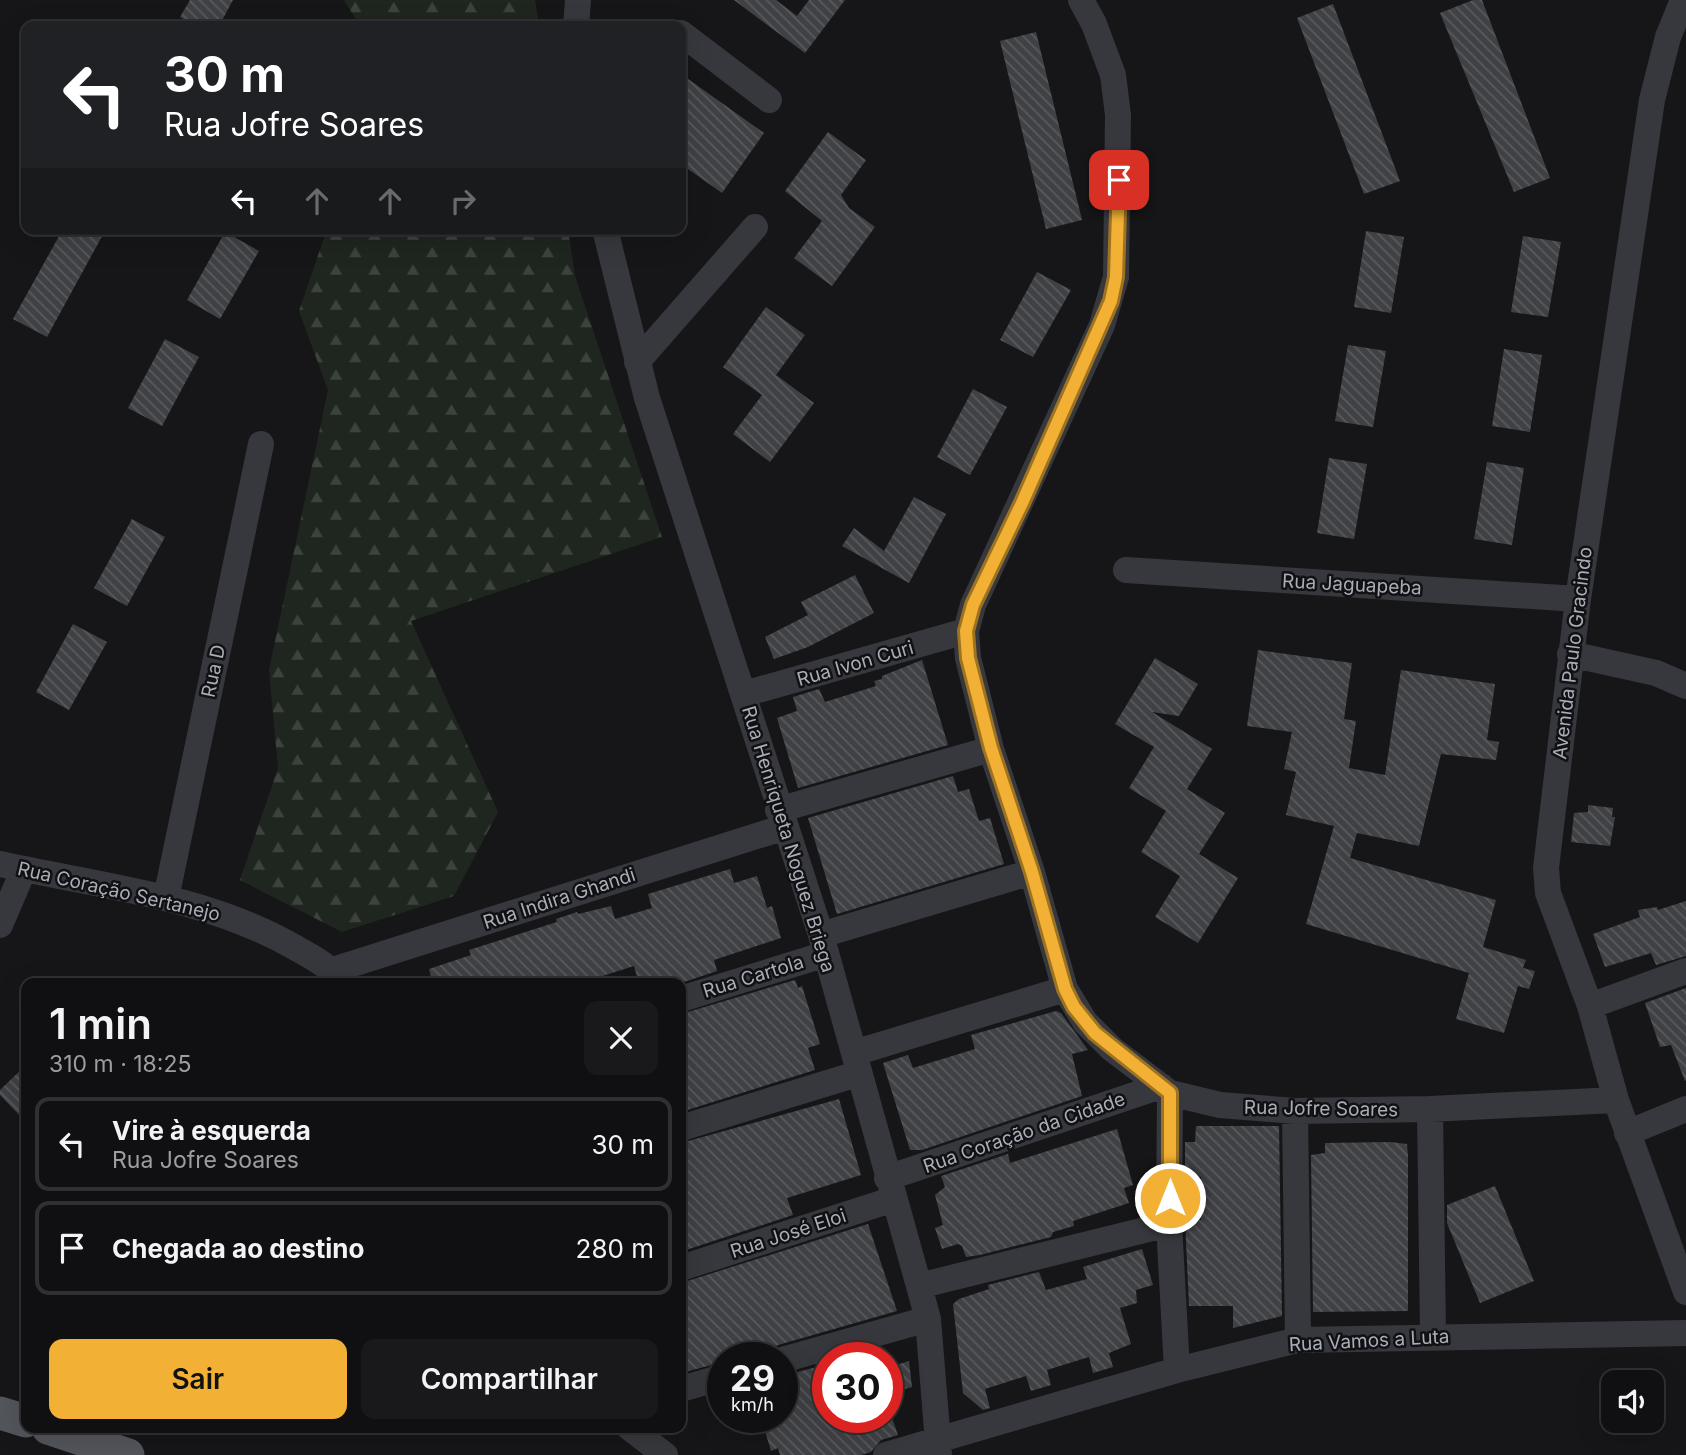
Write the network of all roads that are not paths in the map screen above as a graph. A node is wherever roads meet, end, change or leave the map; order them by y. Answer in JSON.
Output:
{"nodes":[{"id":1,"x":578,"y":0,"type":"edge"},
{"id":2,"x":1081,"y":0,"type":"edge"},
{"id":3,"x":1684,"y":0,"type":"edge"},
{"id":4,"x":576,"y":21,"type":"edge"},
{"id":5,"x":686,"y":37,"type":"edge"},
{"id":6,"x":769,"y":100,"type":"dead end"},
{"id":7,"x":755,"y":227,"type":"dead end"},
{"id":8,"x":606,"y":235,"type":"edge"},
{"id":9,"x":637,"y":362,"type":"junction"},
{"id":10,"x":261,"y":444,"type":"dead end"},
{"id":11,"x":1126,"y":570,"type":"dead end"},
{"id":12,"x":1578,"y":600,"type":"junction"},
{"id":13,"x":966,"y":631,"type":"junction"},
{"id":14,"x":1570,"y":654,"type":"junction"},
{"id":15,"x":1686,"y":686,"type":"edge"},
{"id":16,"x":744,"y":694,"type":"junction"},
{"id":17,"x":991,"y":748,"type":"junction"},
{"id":18,"x":781,"y":819,"type":"junction"},
{"id":19,"x":12,"y":866,"type":"edge"},
{"id":20,"x":1032,"y":872,"type":"junction"},
{"id":21,"x":166,"y":898,"type":"junction"},
{"id":22,"x":0,"y":925,"type":"edge"},
{"id":23,"x":823,"y":945,"type":"junction"},
{"id":24,"x":1686,"y":971,"type":"edge"},
{"id":25,"x":339,"y":977,"type":"edge"},
{"id":26,"x":1065,"y":989,"type":"junction"},
{"id":27,"x":686,"y":997,"type":"edge"},
{"id":28,"x":1590,"y":1006,"type":"junction"},
{"id":29,"x":856,"y":1063,"type":"junction"},
{"id":30,"x":1165,"y":1089,"type":"junction"},
{"id":31,"x":1616,"y":1100,"type":"junction"},
{"id":32,"x":1430,"y":1109,"type":"junction"},
{"id":33,"x":1686,"y":1109,"type":"edge"},
{"id":34,"x":1295,"y":1111,"type":"junction"},
{"id":35,"x":686,"y":1126,"type":"edge"},
{"id":36,"x":1627,"y":1133,"type":"junction"},
{"id":37,"x":891,"y":1188,"type":"junction"},
{"id":38,"x":1169,"y":1224,"type":"junction"},
{"id":39,"x":1677,"y":1238,"type":"edge"},
{"id":40,"x":686,"y":1266,"type":"edge"},
{"id":41,"x":919,"y":1286,"type":"junction"},
{"id":42,"x":1686,"y":1292,"type":"edge"},
{"id":43,"x":928,"y":1318,"type":"junction"},
{"id":44,"x":1686,"y":1333,"type":"edge"},
{"id":45,"x":1433,"y":1336,"type":"junction"},
{"id":46,"x":1298,"y":1339,"type":"junction"},
{"id":47,"x":798,"y":1355,"type":"edge"},
{"id":48,"x":1177,"y":1370,"type":"junction"},
{"id":49,"x":707,"y":1382,"type":"edge"},
{"id":50,"x":686,"y":1388,"type":"edge"},
{"id":51,"x":0,"y":1412,"type":"edge"},
{"id":52,"x":21,"y":1419,"type":"edge"},
{"id":53,"x":63,"y":1433,"type":"edge"},
{"id":54,"x":636,"y":1433,"type":"edge"},
{"id":55,"x":939,"y":1446,"type":"edge"},
{"id":56,"x":128,"y":1455,"type":"edge"},
{"id":57,"x":665,"y":1455,"type":"edge"},
{"id":58,"x":886,"y":1455,"type":"edge"}],
"edges":[{"from":1,"to":4,"type":"street"},
{"from":2,"to":13,"type":"street","name":"Rua Jofre Soares"},
{"from":3,"to":12,"type":"street","name":"Avenida Paulo Gracindo"},
{"from":5,"to":6,"type":"street"},
{"from":7,"to":9,"type":"street"},
{"from":8,"to":9,"type":"street","name":"Rua Henriqueta Noguez Briega"},
{"from":9,"to":16,"type":"street","name":"Rua Henriqueta Noguez Briega"},
{"from":10,"to":21,"type":"street","name":"Rua D"},
{"from":11,"to":12,"type":"street","name":"Rua Jaguapeba"},
{"from":12,"to":14,"type":"street","name":"Avenida Paulo Gracindo"},
{"from":13,"to":16,"type":"street","name":"Rua Ivon Curi"},
{"from":13,"to":17,"type":"street","name":"Rua Jofre Soares"},
{"from":14,"to":15,"type":"street"},
{"from":14,"to":28,"type":"street","name":"Avenida Paulo Gracindo"},
{"from":16,"to":18,"type":"street","name":"Rua Henriqueta Noguez Briega"},
{"from":17,"to":18,"type":"street","name":"Rua Indira Ghandi"},
{"from":17,"to":20,"type":"street","name":"Rua Jofre Soares"},
{"from":18,"to":23,"type":"street","name":"Rua Henriqueta Noguez Briega"},
{"from":18,"to":25,"type":"street","name":"Rua Indira Ghandi"},
{"from":19,"to":21,"type":"street","name":"Rua Coração Sertanejo"},
{"from":19,"to":22,"type":"street"},
{"from":20,"to":23,"type":"street","name":"Rua Cartola"},
{"from":20,"to":26,"type":"street","name":"Rua Jofre Soares"},
{"from":21,"to":25,"type":"street","name":"Rua Coração Sertanejo"},
{"from":23,"to":27,"type":"street","name":"Rua Cartola"},
{"from":23,"to":29,"type":"street","name":"Rua Henriqueta Noguez Briega"},
{"from":24,"to":28,"type":"street"},
{"from":26,"to":29,"type":"street"},
{"from":26,"to":30,"type":"street","name":"Rua Jofre Soares"},
{"from":28,"to":31,"type":"street","name":"Avenida Paulo Gracindo"},
{"from":29,"to":35,"type":"street"},
{"from":29,"to":37,"type":"street","name":"Rua Henriqueta Noguez Briega"},
{"from":30,"to":34,"type":"street","name":"Rua Jofre Soares"},
{"from":30,"to":37,"type":"street","name":"Rua Coração da Cidade"},
{"from":30,"to":38,"type":"street"},
{"from":31,"to":32,"type":"street","name":"Rua Jofre Soares"},
{"from":31,"to":36,"type":"street","name":"Avenida Paulo Gracindo"},
{"from":32,"to":34,"type":"street","name":"Rua Jofre Soares"},
{"from":32,"to":45,"type":"street"},
{"from":33,"to":36,"type":"street"},
{"from":34,"to":46,"type":"street"},
{"from":36,"to":39,"type":"street","name":"Avenida Paulo Gracindo"},
{"from":37,"to":40,"type":"street","name":"Rua José Eloi"},
{"from":37,"to":41,"type":"street","name":"Rua Henriqueta Noguez Briega"},
{"from":38,"to":41,"type":"street"},
{"from":38,"to":48,"type":"street"},
{"from":39,"to":42,"type":"street","name":"Avenida Paulo Gracindo"},
{"from":41,"to":43,"type":"street","name":"Rua Henriqueta Noguez Briega"},
{"from":43,"to":47,"type":"street"},
{"from":43,"to":55,"type":"street","name":"Rua Henriqueta Noguez Briega"},
{"from":44,"to":45,"type":"street","name":"Rua Vamos a Luta"},
{"from":45,"to":46,"type":"street","name":"Rua Vamos a Luta"},
{"from":46,"to":48,"type":"street","name":"Rua Vamos a Luta"},
{"from":48,"to":55,"type":"street","name":"Rua Vamos a Luta"},
{"from":49,"to":50,"type":"street"},
{"from":51,"to":52,"type":"main road"},
{"from":53,"to":56,"type":"main road"},
{"from":54,"to":57,"type":"street"},
{"from":55,"to":58,"type":"street","name":"Rua Vamos a Luta"}]}
